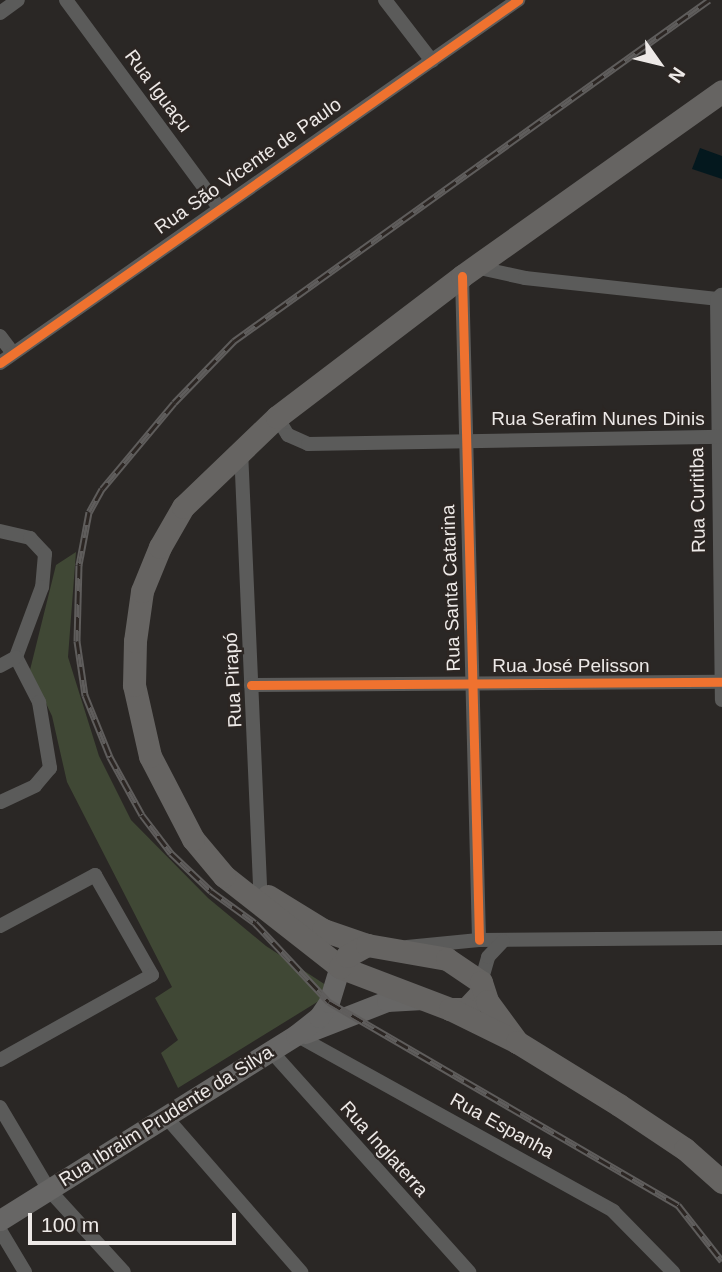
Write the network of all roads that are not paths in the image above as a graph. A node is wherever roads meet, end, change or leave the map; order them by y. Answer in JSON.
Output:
{"nodes":[{"id":1,"x":18,"y":0,"type":"edge"},
{"id":2,"x":66,"y":0,"type":"edge"},
{"id":3,"x":385,"y":0,"type":"edge"},
{"id":4,"x":518,"y":0,"type":"edge"},
{"id":5,"x":0,"y":13,"type":"edge"},
{"id":6,"x":432,"y":61,"type":"junction"},
{"id":7,"x":722,"y":91,"type":"edge"},
{"id":8,"x":218,"y":206,"type":"junction"},
{"id":9,"x":468,"y":272,"type":"junction"},
{"id":10,"x":719,"y":297,"type":"edge"},
{"id":11,"x":0,"y":336,"type":"edge"},
{"id":12,"x":13,"y":354,"type":"junction"},
{"id":13,"x":0,"y":362,"type":"edge"},
{"id":14,"x":277,"y":417,"type":"junction"},
{"id":15,"x":719,"y":437,"type":"edge"},
{"id":16,"x":465,"y":438,"type":"junction"},
{"id":17,"x":241,"y":450,"type":"junction"},
{"id":18,"x":0,"y":530,"type":"edge"},
{"id":19,"x":16,"y":657,"type":"junction"},
{"id":20,"x":0,"y":666,"type":"edge"},
{"id":21,"x":722,"y":682,"type":"edge"},
{"id":22,"x":471,"y":684,"type":"junction"},
{"id":23,"x":251,"y":685,"type":"junction"},
{"id":24,"x":722,"y":699,"type":"edge"},
{"id":25,"x":0,"y":802,"type":"edge"},
{"id":26,"x":260,"y":899,"type":"junction"},
{"id":27,"x":0,"y":926,"type":"edge"},
{"id":28,"x":722,"y":938,"type":"edge"},
{"id":29,"x":479,"y":940,"type":"junction"},
{"id":30,"x":503,"y":941,"type":"junction"},
{"id":31,"x":368,"y":946,"type":"junction"},
{"id":32,"x":399,"y":948,"type":"junction"},
{"id":33,"x":340,"y":967,"type":"junction"},
{"id":34,"x":482,"y":987,"type":"junction"},
{"id":35,"x":424,"y":999,"type":"junction"},
{"id":36,"x":450,"y":1009,"type":"junction"},
{"id":37,"x":296,"y":1035,"type":"junction"},
{"id":38,"x":517,"y":1042,"type":"junction"},
{"id":39,"x":271,"y":1051,"type":"junction"},
{"id":40,"x":0,"y":1060,"type":"edge"},
{"id":41,"x":0,"y":1107,"type":"edge"},
{"id":42,"x":166,"y":1116,"type":"junction"},
{"id":43,"x":722,"y":1182,"type":"edge"},
{"id":44,"x":48,"y":1190,"type":"junction"},
{"id":45,"x":0,"y":1220,"type":"edge"},
{"id":46,"x":0,"y":1230,"type":"edge"},
{"id":47,"x":25,"y":1272,"type":"edge"},
{"id":48,"x":124,"y":1272,"type":"edge"},
{"id":49,"x":302,"y":1272,"type":"edge"},
{"id":50,"x":469,"y":1272,"type":"edge"},
{"id":51,"x":673,"y":1272,"type":"edge"}],
"edges":[{"from":1,"to":5,"type":"street"},
{"from":2,"to":8,"type":"street","name":"Rua Iguaçu"},
{"from":3,"to":6,"type":"street"},
{"from":4,"to":6,"type":"street","name":"Rua São Vicente de Paulo"},
{"from":6,"to":8,"type":"street","name":"Rua São Vicente de Paulo"},
{"from":7,"to":9,"type":"main road"},
{"from":8,"to":12,"type":"street","name":"Rua São Vicente de Paulo"},
{"from":9,"to":10,"type":"street"},
{"from":9,"to":14,"type":"main road"},
{"from":9,"to":16,"type":"street","name":"Rua Santa Catarina"},
{"from":10,"to":15,"type":"street","name":"Rua Curitiba"},
{"from":11,"to":12,"type":"street"},
{"from":12,"to":13,"type":"street","name":"Rua São Vicente de Paulo"},
{"from":14,"to":16,"type":"street","name":"Rua Serafim Nunes Dinis"},
{"from":14,"to":17,"type":"main road"},
{"from":15,"to":16,"type":"street","name":"Rua Serafim Nunes Dinis"},
{"from":15,"to":21,"type":"street","name":"Rua Curitiba"},
{"from":16,"to":22,"type":"street","name":"Rua Santa Catarina"},
{"from":17,"to":23,"type":"street","name":"Rua Pirapó"},
{"from":17,"to":26,"type":"main road"},
{"from":18,"to":19,"type":"street"},
{"from":19,"to":20,"type":"street"},
{"from":19,"to":25,"type":"street"},
{"from":21,"to":22,"type":"street","name":"Rua José Pelisson"},
{"from":21,"to":24,"type":"street","name":"Rua Curitiba"},
{"from":22,"to":23,"type":"street","name":"Rua José Pelisson"},
{"from":22,"to":29,"type":"street","name":"Rua Santa Catarina"},
{"from":23,"to":26,"type":"street","name":"Rua Pirapó"},
{"from":26,"to":31,"type":"main road"},
{"from":26,"to":33,"type":"main road"},
{"from":27,"to":40,"type":"street"},
{"from":28,"to":30,"type":"street"},
{"from":29,"to":30,"type":"street"},
{"from":29,"to":32,"type":"street"},
{"from":30,"to":34,"type":"street"},
{"from":31,"to":32,"type":"main road"},
{"from":31,"to":33,"type":"main road"},
{"from":32,"to":34,"type":"main road"},
{"from":33,"to":35,"type":"main road"},
{"from":33,"to":37,"type":"street","name":"Rua Ibraim Prudente da Silva"},
{"from":34,"to":36,"type":"main road"},
{"from":34,"to":38,"type":"main road"},
{"from":35,"to":36,"type":"main road"},
{"from":35,"to":37,"type":"street","name":"Rua Ibraim Prudente da Silva"},
{"from":36,"to":38,"type":"main road"},
{"from":37,"to":39,"type":"street","name":"Rua Ibraim Prudente da Silva"},
{"from":37,"to":51,"type":"street","name":"Rua Espanha"},
{"from":38,"to":43,"type":"main road"},
{"from":39,"to":42,"type":"street","name":"Rua Ibraim Prudente da Silva"},
{"from":39,"to":50,"type":"street","name":"Rua Inglaterra"},
{"from":41,"to":44,"type":"street"},
{"from":42,"to":44,"type":"street","name":"Rua Ibraim Prudente da Silva"},
{"from":42,"to":49,"type":"street"},
{"from":44,"to":45,"type":"street","name":"Rua Ibraim Prudente da Silva"},
{"from":44,"to":48,"type":"street"},
{"from":46,"to":47,"type":"street"}]}
